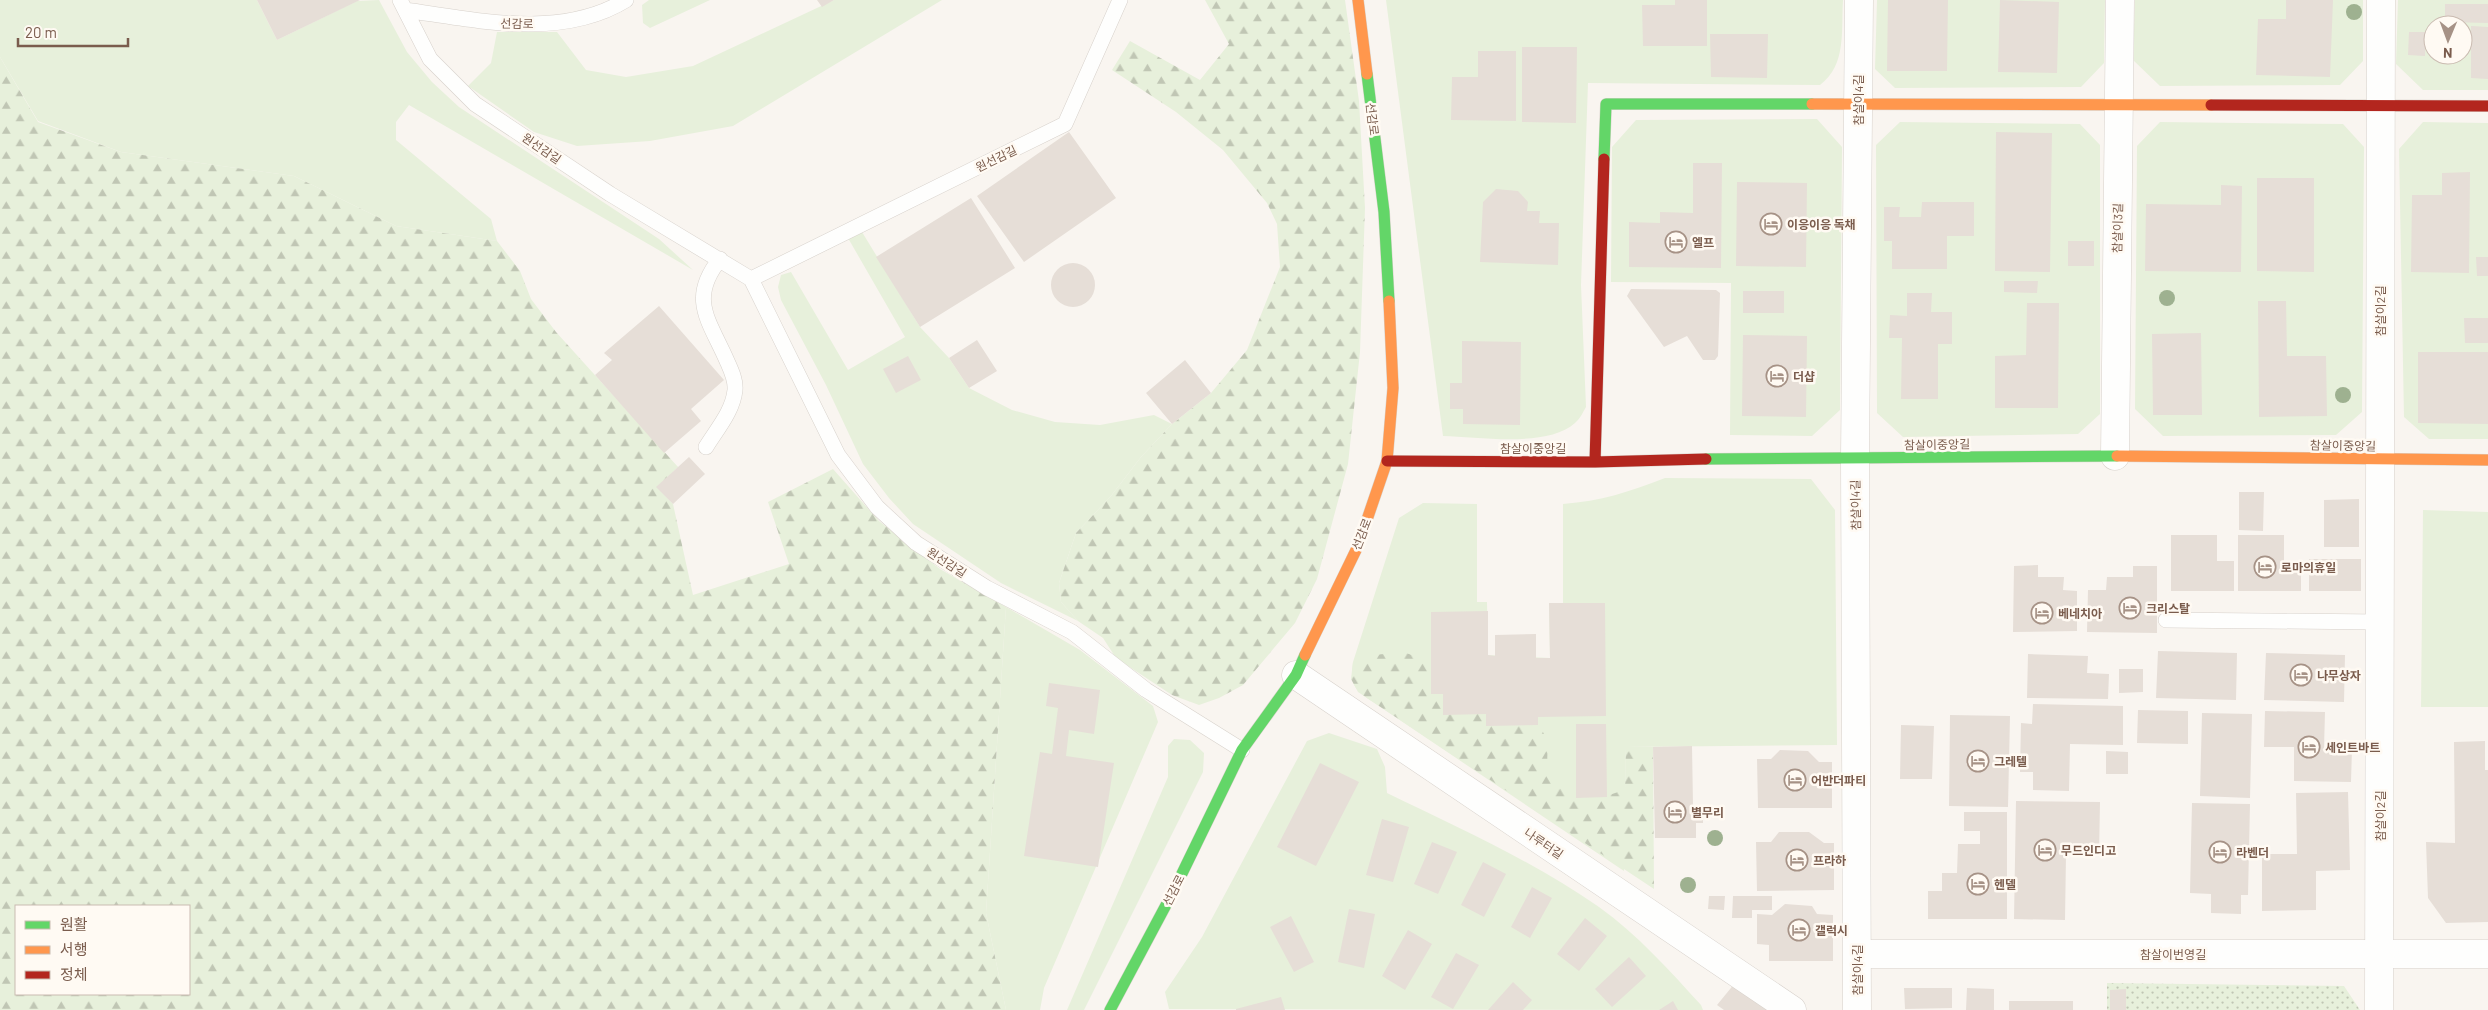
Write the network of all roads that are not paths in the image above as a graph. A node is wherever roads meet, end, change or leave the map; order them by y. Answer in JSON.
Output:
{"nodes":[{"id":1,"x":626,"y":0,"type":"edge"},
{"id":2,"x":1120,"y":0,"type":"edge"},
{"id":3,"x":1358,"y":0,"type":"edge"},
{"id":4,"x":1859,"y":0,"type":"edge"},
{"id":5,"x":2120,"y":0,"type":"edge"},
{"id":6,"x":2381,"y":0,"type":"edge"},
{"id":7,"x":402,"y":5,"type":"edge"},
{"id":8,"x":1858,"y":103,"type":"junction"},
{"id":9,"x":2119,"y":104,"type":"junction"},
{"id":10,"x":2380,"y":105,"type":"junction"},
{"id":11,"x":2488,"y":106,"type":"edge"},
{"id":12,"x":720,"y":259,"type":"junction"},
{"id":13,"x":751,"y":279,"type":"junction"},
{"id":14,"x":706,"y":447,"type":"dead end"},
{"id":15,"x":2115,"y":456,"type":"junction"},
{"id":16,"x":1854,"y":460,"type":"junction"},
{"id":17,"x":2380,"y":460,"type":"junction"},
{"id":18,"x":2488,"y":460,"type":"edge"},
{"id":19,"x":1387,"y":461,"type":"junction"},
{"id":20,"x":1595,"y":462,"type":"junction"},
{"id":21,"x":2166,"y":620,"type":"dead end"},
{"id":22,"x":2380,"y":622,"type":"junction"},
{"id":23,"x":1296,"y":675,"type":"junction"},
{"id":24,"x":1242,"y":750,"type":"junction"},
{"id":25,"x":1857,"y":954,"type":"junction"},
{"id":26,"x":2488,"y":954,"type":"edge"},
{"id":27,"x":2378,"y":955,"type":"junction"},
{"id":28,"x":1110,"y":1010,"type":"edge"},
{"id":29,"x":1792,"y":1010,"type":"edge"},
{"id":30,"x":1856,"y":1010,"type":"edge"},
{"id":31,"x":2379,"y":1010,"type":"edge"}],
"edges":[{"from":1,"to":7,"type":"lane","name":"선감로"},
{"from":2,"to":13,"type":"lane","name":"원선감길"},
{"from":3,"to":19,"type":"street","name":"선감로"},
{"from":4,"to":8,"type":"street","name":"참살이4길"},
{"from":5,"to":9,"type":"street","name":"참살이3길"},
{"from":6,"to":10,"type":"street","name":"참살이2길"},
{"from":7,"to":12,"type":"lane","name":"원선감길"},
{"from":8,"to":9,"type":"street"},
{"from":8,"to":16,"type":"street","name":"참살이4길"},
{"from":8,"to":20,"type":"street"},
{"from":9,"to":10,"type":"street"},
{"from":9,"to":15,"type":"street","name":"참살이3길"},
{"from":10,"to":11,"type":"street"},
{"from":10,"to":17,"type":"street","name":"참살이2길"},
{"from":12,"to":13,"type":"lane","name":"원선감길"},
{"from":12,"to":14,"type":"lane"},
{"from":13,"to":24,"type":"lane","name":"원선감길"},
{"from":15,"to":16,"type":"street","name":"참살이중앙길"},
{"from":15,"to":17,"type":"street","name":"참살이중앙길"},
{"from":16,"to":20,"type":"street","name":"참살이중앙길"},
{"from":16,"to":25,"type":"street","name":"참살이4길"},
{"from":17,"to":18,"type":"street","name":"참살이중앙길"},
{"from":17,"to":22,"type":"street","name":"참살이2길"},
{"from":19,"to":20,"type":"street","name":"참살이중앙길"},
{"from":19,"to":23,"type":"street","name":"선감로"},
{"from":21,"to":22,"type":"lane"},
{"from":22,"to":27,"type":"street","name":"참살이2길"},
{"from":23,"to":24,"type":"street","name":"선감로"},
{"from":23,"to":29,"type":"street","name":"나루터길"},
{"from":24,"to":28,"type":"street","name":"선감로"},
{"from":25,"to":27,"type":"street","name":"참살이번영길"},
{"from":25,"to":30,"type":"street","name":"참살이4길"},
{"from":26,"to":27,"type":"street","name":"참살이번영길"},
{"from":27,"to":31,"type":"street","name":"참살이2길"}]}
